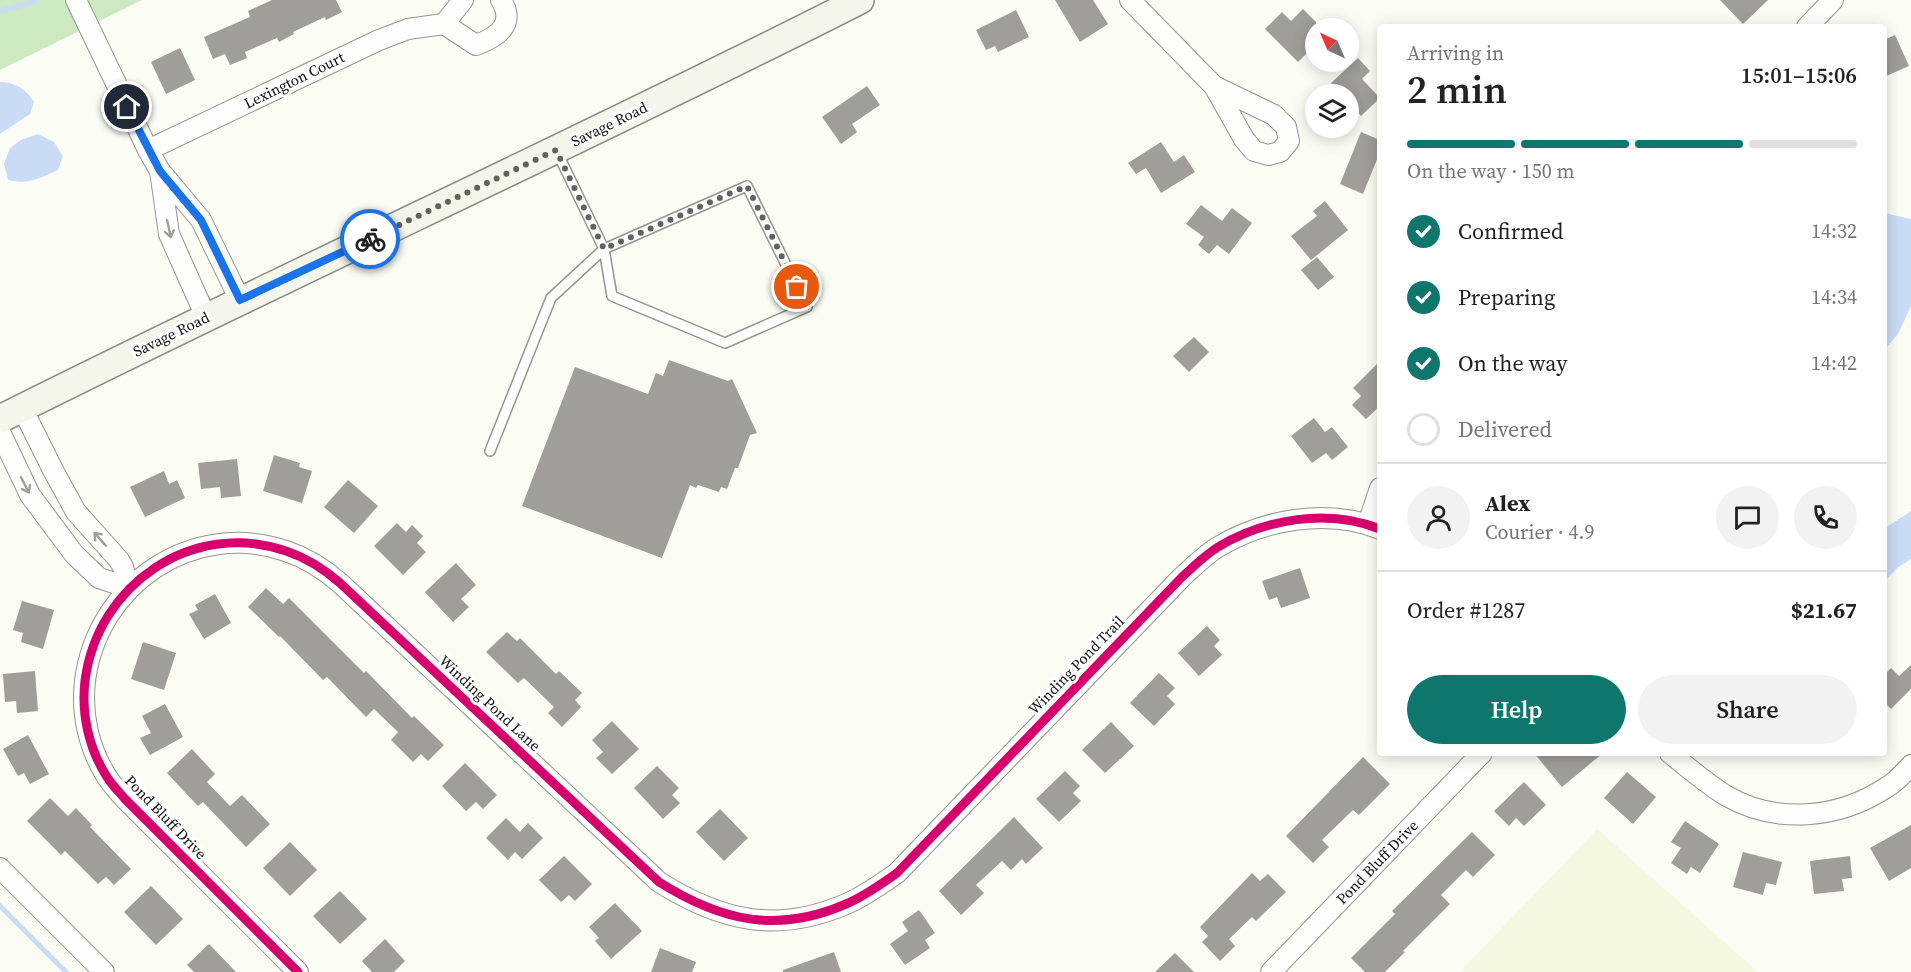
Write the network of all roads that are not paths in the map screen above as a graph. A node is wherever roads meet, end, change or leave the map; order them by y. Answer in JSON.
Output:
{"nodes":[{"id":1,"x":76,"y":0,"type":"edge"},
{"id":2,"x":463,"y":0,"type":"edge"},
{"id":3,"x":501,"y":0,"type":"edge"},
{"id":4,"x":860,"y":0,"type":"edge"},
{"id":5,"x":1130,"y":0,"type":"edge"},
{"id":6,"x":1833,"y":0,"type":"edge"},
{"id":7,"x":444,"y":24,"type":"junction"},
{"id":8,"x":1810,"y":24,"type":"edge"},
{"id":9,"x":1214,"y":86,"type":"dead end"},
{"id":10,"x":148,"y":150,"type":"junction"},
{"id":11,"x":556,"y":150,"type":"junction"},
{"id":12,"x":160,"y":171,"type":"junction"},
{"id":13,"x":604,"y":249,"type":"junction"},
{"id":14,"x":240,"y":300,"type":"junction"},
{"id":15,"x":206,"y":317,"type":"junction"},
{"id":16,"x":11,"y":413,"type":"edge"},
{"id":17,"x":0,"y":432,"type":"edge"},
{"id":18,"x":489,"y":451,"type":"dead end"},
{"id":19,"x":1377,"y":508,"type":"edge"},
{"id":20,"x":1374,"y":527,"type":"edge"},
{"id":21,"x":129,"y":588,"type":"junction"},
{"id":22,"x":1479,"y":756,"type":"edge"},
{"id":23,"x":1674,"y":756,"type":"edge"},
{"id":24,"x":1911,"y":765,"type":"edge"},
{"id":25,"x":0,"y":868,"type":"edge"},
{"id":26,"x":828,"y":910,"type":"joint"},
{"id":27,"x":104,"y":972,"type":"edge"},
{"id":28,"x":298,"y":972,"type":"edge"},
{"id":29,"x":1271,"y":972,"type":"edge"}],
"edges":[{"from":1,"to":10,"type":"street"},
{"from":2,"to":7,"type":"street"},
{"from":3,"to":7,"type":"street"},
{"from":4,"to":11,"type":"street","name":"Savage Road"},
{"from":5,"to":9,"type":"street"},
{"from":6,"to":8,"type":"street"},
{"from":7,"to":10,"type":"street","name":"Lexington Court"},
{"from":10,"to":12,"type":"street"},
{"from":11,"to":13,"type":"lane"},
{"from":11,"to":14,"type":"street","name":"Savage Road"},
{"from":12,"to":14,"type":"street"},
{"from":12,"to":15,"type":"street","one_way":true},
{"from":13,"to":13,"type":"lane"},
{"from":13,"to":18,"type":"lane"},
{"from":14,"to":15,"type":"street","name":"Savage Road"},
{"from":15,"to":16,"type":"street","name":"Savage Road"},
{"from":21,"to":16,"type":"street","one_way":true},
{"from":17,"to":21,"type":"street","one_way":true},
{"from":19,"to":20,"type":"street"},
{"from":20,"to":26,"type":"street","name":"Winding Pond Trail"},
{"from":21,"to":26,"type":"street","name":"Winding Pond Lane"},
{"from":21,"to":28,"type":"street","name":"Pond Bluff Drive"},
{"from":22,"to":29,"type":"street","name":"Pond Bluff Drive"},
{"from":23,"to":24,"type":"street"},
{"from":25,"to":27,"type":"street"}]}
